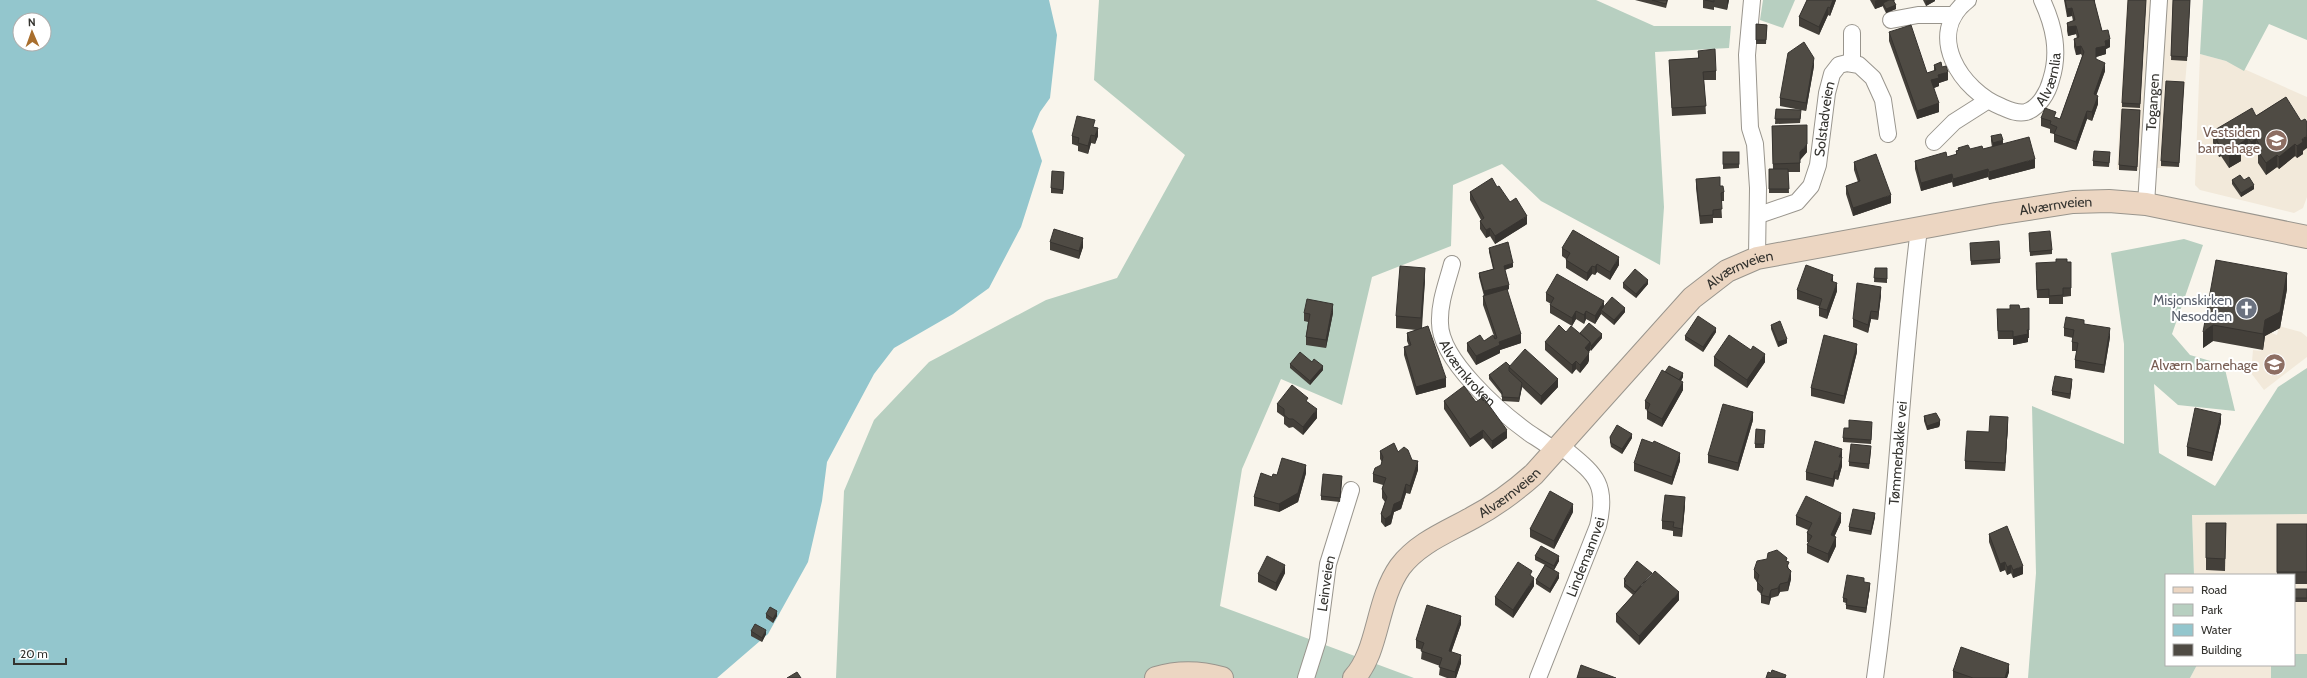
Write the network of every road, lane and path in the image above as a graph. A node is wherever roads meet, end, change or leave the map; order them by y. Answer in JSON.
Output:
{"nodes":[{"id":1,"x":1752,"y":0,"type":"edge"},
{"id":2,"x":1968,"y":0,"type":"edge"},
{"id":3,"x":2042,"y":0,"type":"edge"},
{"id":4,"x":2159,"y":0,"type":"edge"},
{"id":5,"x":1953,"y":15,"type":"junction"},
{"id":6,"x":1891,"y":20,"type":"dead end"},
{"id":7,"x":1852,"y":33,"type":"dead end"},
{"id":8,"x":1852,"y":63,"type":"junction"},
{"id":9,"x":1987,"y":101,"type":"junction"},
{"id":10,"x":1888,"y":134,"type":"dead end"},
{"id":11,"x":1934,"y":142,"type":"dead end"},
{"id":12,"x":2146,"y":204,"type":"junction"},
{"id":13,"x":1759,"y":215,"type":"junction"},
{"id":14,"x":1919,"y":229,"type":"junction"},
{"id":15,"x":2306,"y":234,"type":"edge"},
{"id":16,"x":1757,"y":258,"type":"junction"},
{"id":17,"x":1452,"y":264,"type":"dead end"},
{"id":18,"x":1559,"y":449,"type":"junction"},
{"id":19,"x":1351,"y":490,"type":"dead end"},
{"id":20,"x":1156,"y":678,"type":"edge"},
{"id":21,"x":1222,"y":678,"type":"edge"},
{"id":22,"x":1306,"y":678,"type":"edge"},
{"id":23,"x":1354,"y":678,"type":"edge"},
{"id":24,"x":1538,"y":678,"type":"edge"},
{"id":25,"x":1875,"y":678,"type":"edge"}],
"edges":[{"from":1,"to":13,"type":"street"},
{"from":2,"to":5,"type":"street"},
{"from":3,"to":9,"type":"street","name":"Alværnlia"},
{"from":4,"to":12,"type":"street","name":"Togangen"},
{"from":5,"to":6,"type":"street"},
{"from":5,"to":9,"type":"street","name":"Alværnlia"},
{"from":7,"to":8,"type":"street"},
{"from":8,"to":10,"type":"street"},
{"from":8,"to":13,"type":"street","name":"Solstadveien"},
{"from":9,"to":11,"type":"street"},
{"from":12,"to":14,"type":"main road","name":"Alværnveien"},
{"from":12,"to":15,"type":"main road","name":"Alværnveien"},
{"from":13,"to":16,"type":"street"},
{"from":14,"to":16,"type":"main road","name":"Alværnveien"},
{"from":14,"to":25,"type":"street","name":"Tømmerbakke vei"},
{"from":16,"to":18,"type":"main road","name":"Alværnveien"},
{"from":17,"to":18,"type":"street","name":"Alværnkroken"},
{"from":18,"to":23,"type":"main road","name":"Alværnveien"},
{"from":18,"to":24,"type":"street","name":"Lindemannvei"},
{"from":19,"to":22,"type":"street","name":"Leinveien"},
{"from":20,"to":21,"type":"main road"}]}
